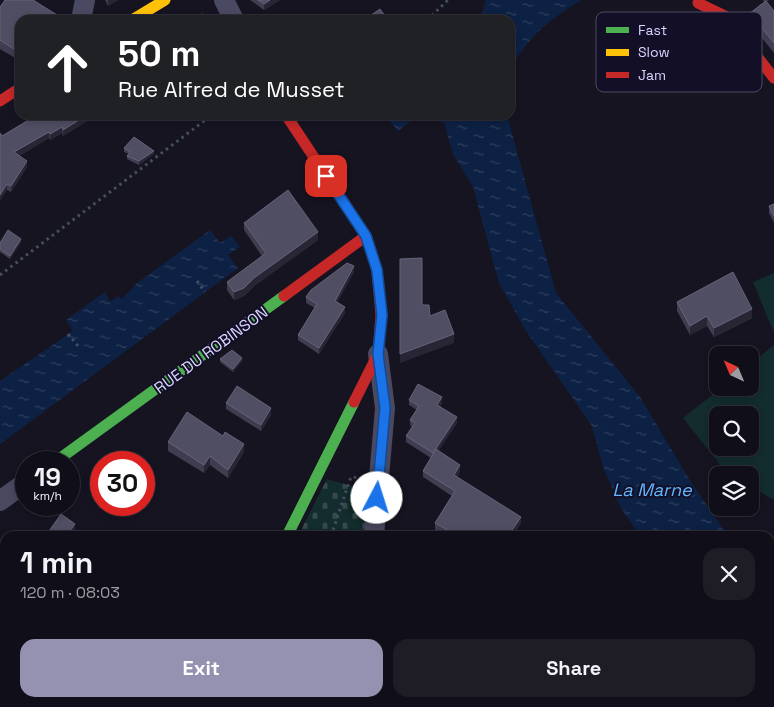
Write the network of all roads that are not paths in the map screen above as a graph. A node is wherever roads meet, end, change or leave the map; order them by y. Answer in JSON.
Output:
{"nodes":[{"id":1,"x":85,"y":0,"type":"edge"},
{"id":2,"x":165,"y":0,"type":"edge"},
{"id":3,"x":224,"y":0,"type":"edge"},
{"id":4,"x":698,"y":3,"type":"dead end"},
{"id":5,"x":717,"y":12,"type":"edge"},
{"id":6,"x":82,"y":15,"type":"edge"},
{"id":7,"x":140,"y":15,"type":"edge"},
{"id":8,"x":232,"y":15,"type":"edge"},
{"id":9,"x":762,"y":63,"type":"edge"},
{"id":10,"x":774,"y":78,"type":"edge"},
{"id":11,"x":15,"y":91,"type":"edge"},
{"id":12,"x":0,"y":101,"type":"edge"},
{"id":13,"x":289,"y":120,"type":"edge"},
{"id":14,"x":366,"y":236,"type":"junction"},
{"id":15,"x":378,"y":354,"type":"junction"},
{"id":16,"x":71,"y":451,"type":"edge"},
{"id":17,"x":15,"y":490,"type":"edge"},
{"id":18,"x":0,"y":501,"type":"edge"},
{"id":19,"x":290,"y":531,"type":"edge"},
{"id":20,"x":376,"y":531,"type":"edge"}],
"edges":[{"from":1,"to":6,"type":"street"},
{"from":2,"to":7,"type":"street"},
{"from":3,"to":8,"type":"street"},
{"from":4,"to":5,"type":"street"},
{"from":9,"to":10,"type":"street"},
{"from":11,"to":12,"type":"street"},
{"from":13,"to":14,"type":"street"},
{"from":14,"to":15,"type":"street"},
{"from":14,"to":16,"type":"street","name":"RUE DU ROBINSON"},
{"from":15,"to":19,"type":"street"},
{"from":15,"to":20,"type":"street"},
{"from":17,"to":18,"type":"street"}]}
